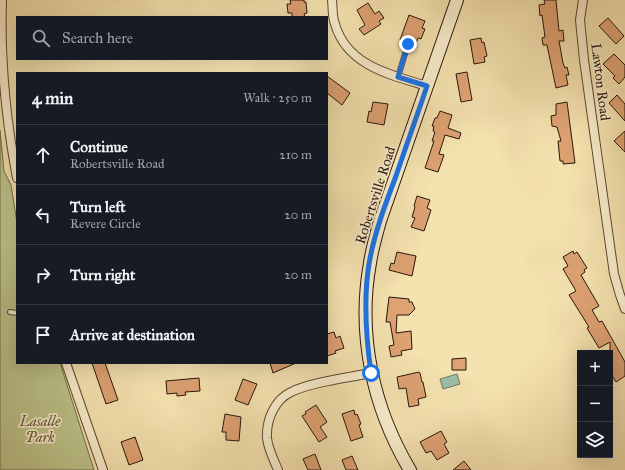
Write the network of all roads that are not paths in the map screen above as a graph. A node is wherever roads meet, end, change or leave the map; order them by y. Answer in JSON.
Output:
{"nodes":[{"id":1,"x":2,"y":0,"type":"edge"},
{"id":2,"x":332,"y":0,"type":"edge"},
{"id":3,"x":457,"y":0,"type":"edge"},
{"id":4,"x":583,"y":0,"type":"edge"},
{"id":5,"x":408,"y":44,"type":"dead end"},
{"id":6,"x":398,"y":77,"type":"junction"},
{"id":7,"x":427,"y":86,"type":"junction"},
{"id":8,"x":16,"y":172,"type":"edge"},
{"id":9,"x":625,"y":309,"type":"edge"},
{"id":10,"x":10,"y":312,"type":"dead end"},
{"id":11,"x":16,"y":313,"type":"edge"},
{"id":12,"x":66,"y":364,"type":"edge"},
{"id":13,"x":371,"y":373,"type":"junction"},
{"id":14,"x":103,"y":470,"type":"edge"},
{"id":15,"x":278,"y":470,"type":"edge"},
{"id":16,"x":410,"y":470,"type":"edge"}],
"edges":[{"from":1,"to":8,"type":"street"},
{"from":2,"to":6,"type":"street"},
{"from":3,"to":7,"type":"street","name":"Robertsville Road"},
{"from":4,"to":9,"type":"street","name":"Lawton Road"},
{"from":5,"to":6,"type":"lane"},
{"from":6,"to":7,"type":"street"},
{"from":7,"to":13,"type":"street","name":"Robertsville Road"},
{"from":10,"to":11,"type":"lane"},
{"from":12,"to":14,"type":"street"},
{"from":13,"to":15,"type":"street"},
{"from":13,"to":16,"type":"street","name":"Robertsville Road"}]}
